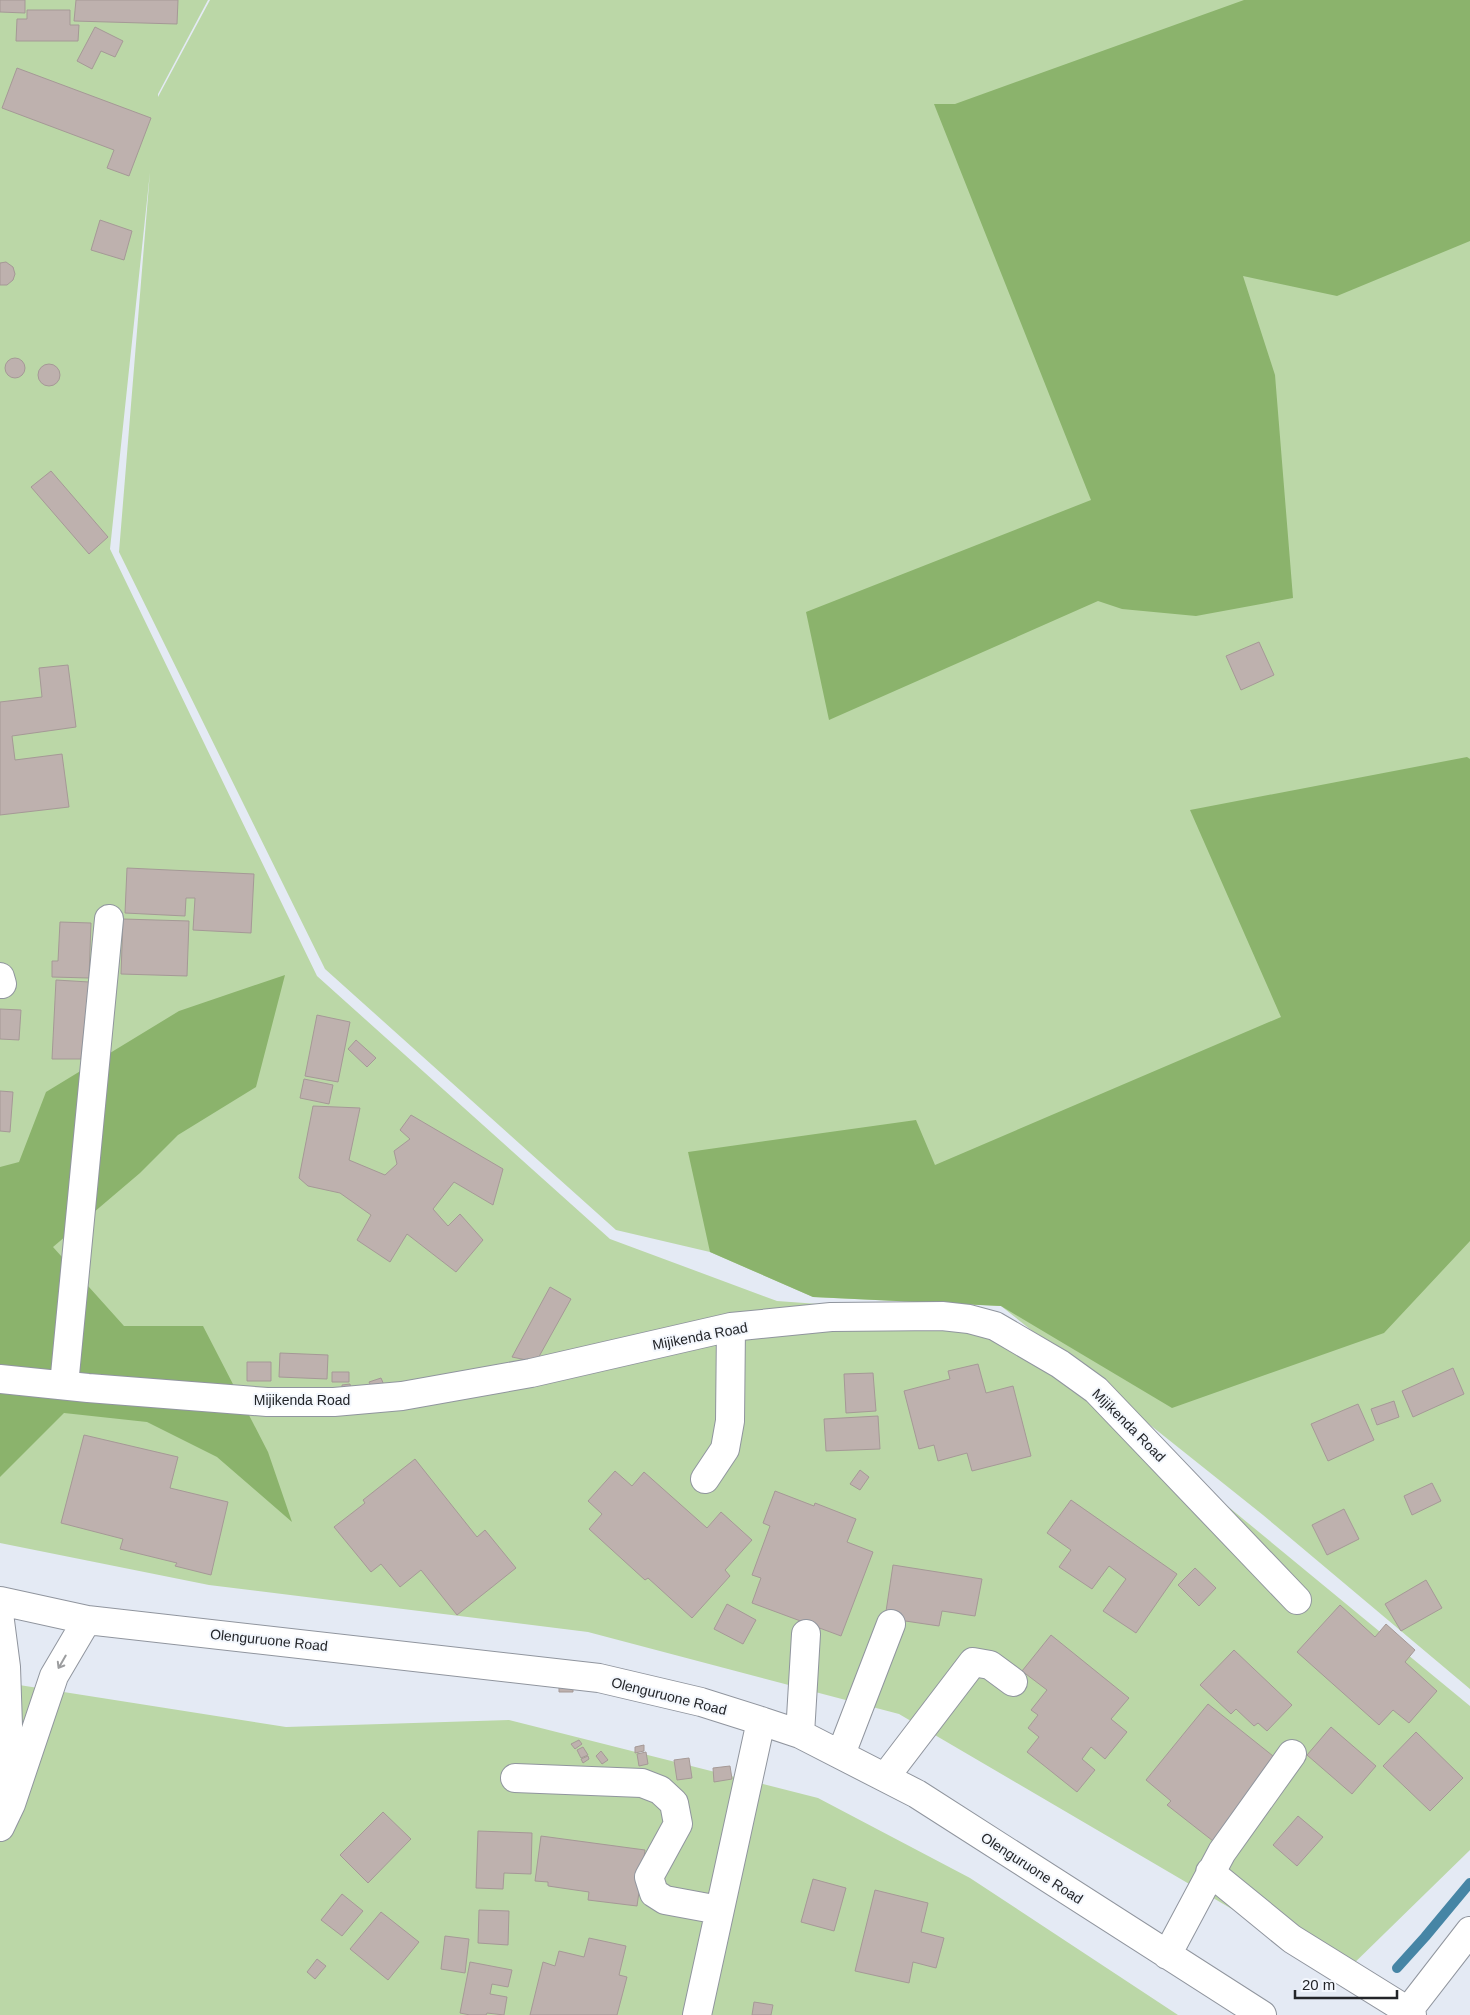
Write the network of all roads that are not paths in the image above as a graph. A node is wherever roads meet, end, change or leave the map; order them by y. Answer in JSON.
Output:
{"nodes":[{"id":1,"x":109,"y":920,"type":"dead end"},
{"id":2,"x":731,"y":1327,"type":"junction"},
{"id":3,"x":0,"y":1379,"type":"edge"},
{"id":4,"x":64,"y":1385,"type":"junction"},
{"id":5,"x":705,"y":1479,"type":"dead end"},
{"id":6,"x":1297,"y":1600,"type":"dead end"},
{"id":7,"x":0,"y":1601,"type":"edge"},
{"id":8,"x":86,"y":1620,"type":"junction"},
{"id":9,"x":0,"y":1621,"type":"edge"},
{"id":10,"x":891,"y":1624,"type":"dead end"},
{"id":11,"x":806,"y":1634,"type":"dead end"},
{"id":12,"x":1013,"y":1682,"type":"dead end"},
{"id":13,"x":761,"y":1720,"type":"junction"},
{"id":14,"x":800,"y":1734,"type":"junction"},
{"id":15,"x":841,"y":1754,"type":"junction"},
{"id":16,"x":1292,"y":1754,"type":"dead end"},
{"id":17,"x":886,"y":1776,"type":"junction"},
{"id":18,"x":515,"y":1778,"type":"dead end"},
{"id":19,"x":0,"y":1784,"type":"edge"},
{"id":20,"x":0,"y":1827,"type":"edge"},
{"id":21,"x":1210,"y":1872,"type":"junction"},
{"id":22,"x":719,"y":1910,"type":"junction"},
{"id":23,"x":1470,"y":1931,"type":"edge"},
{"id":24,"x":1167,"y":1955,"type":"junction"},
{"id":25,"x":1410,"y":2013,"type":"edge"},
{"id":26,"x":697,"y":2015,"type":"edge"},
{"id":27,"x":1262,"y":2015,"type":"edge"}],
"edges":[{"from":1,"to":4,"type":"street"},
{"from":2,"to":4,"type":"street","name":"Mijikenda Road"},
{"from":2,"to":5,"type":"street"},
{"from":2,"to":6,"type":"street","name":"Mijikenda Road"},
{"from":3,"to":4,"type":"street","name":"Mijikenda Road"},
{"from":7,"to":8,"type":"street","name":"Olenguruone Road"},
{"from":8,"to":13,"type":"street","name":"Olenguruone Road"},
{"from":8,"to":20,"type":"street","one_way":true},
{"from":9,"to":19,"type":"street"},
{"from":10,"to":15,"type":"street"},
{"from":11,"to":14,"type":"street"},
{"from":12,"to":17,"type":"street"},
{"from":13,"to":14,"type":"street","name":"Olenguruone Road"},
{"from":13,"to":22,"type":"street"},
{"from":14,"to":15,"type":"street","name":"Olenguruone Road"},
{"from":15,"to":17,"type":"street","name":"Olenguruone Road"},
{"from":16,"to":21,"type":"street"},
{"from":17,"to":24,"type":"street","name":"Olenguruone Road"},
{"from":18,"to":22,"type":"street"},
{"from":21,"to":24,"type":"street"},
{"from":21,"to":25,"type":"street"},
{"from":22,"to":26,"type":"street"},
{"from":23,"to":25,"type":"street"},
{"from":24,"to":27,"type":"street","name":"Olenguruone Road"}]}
